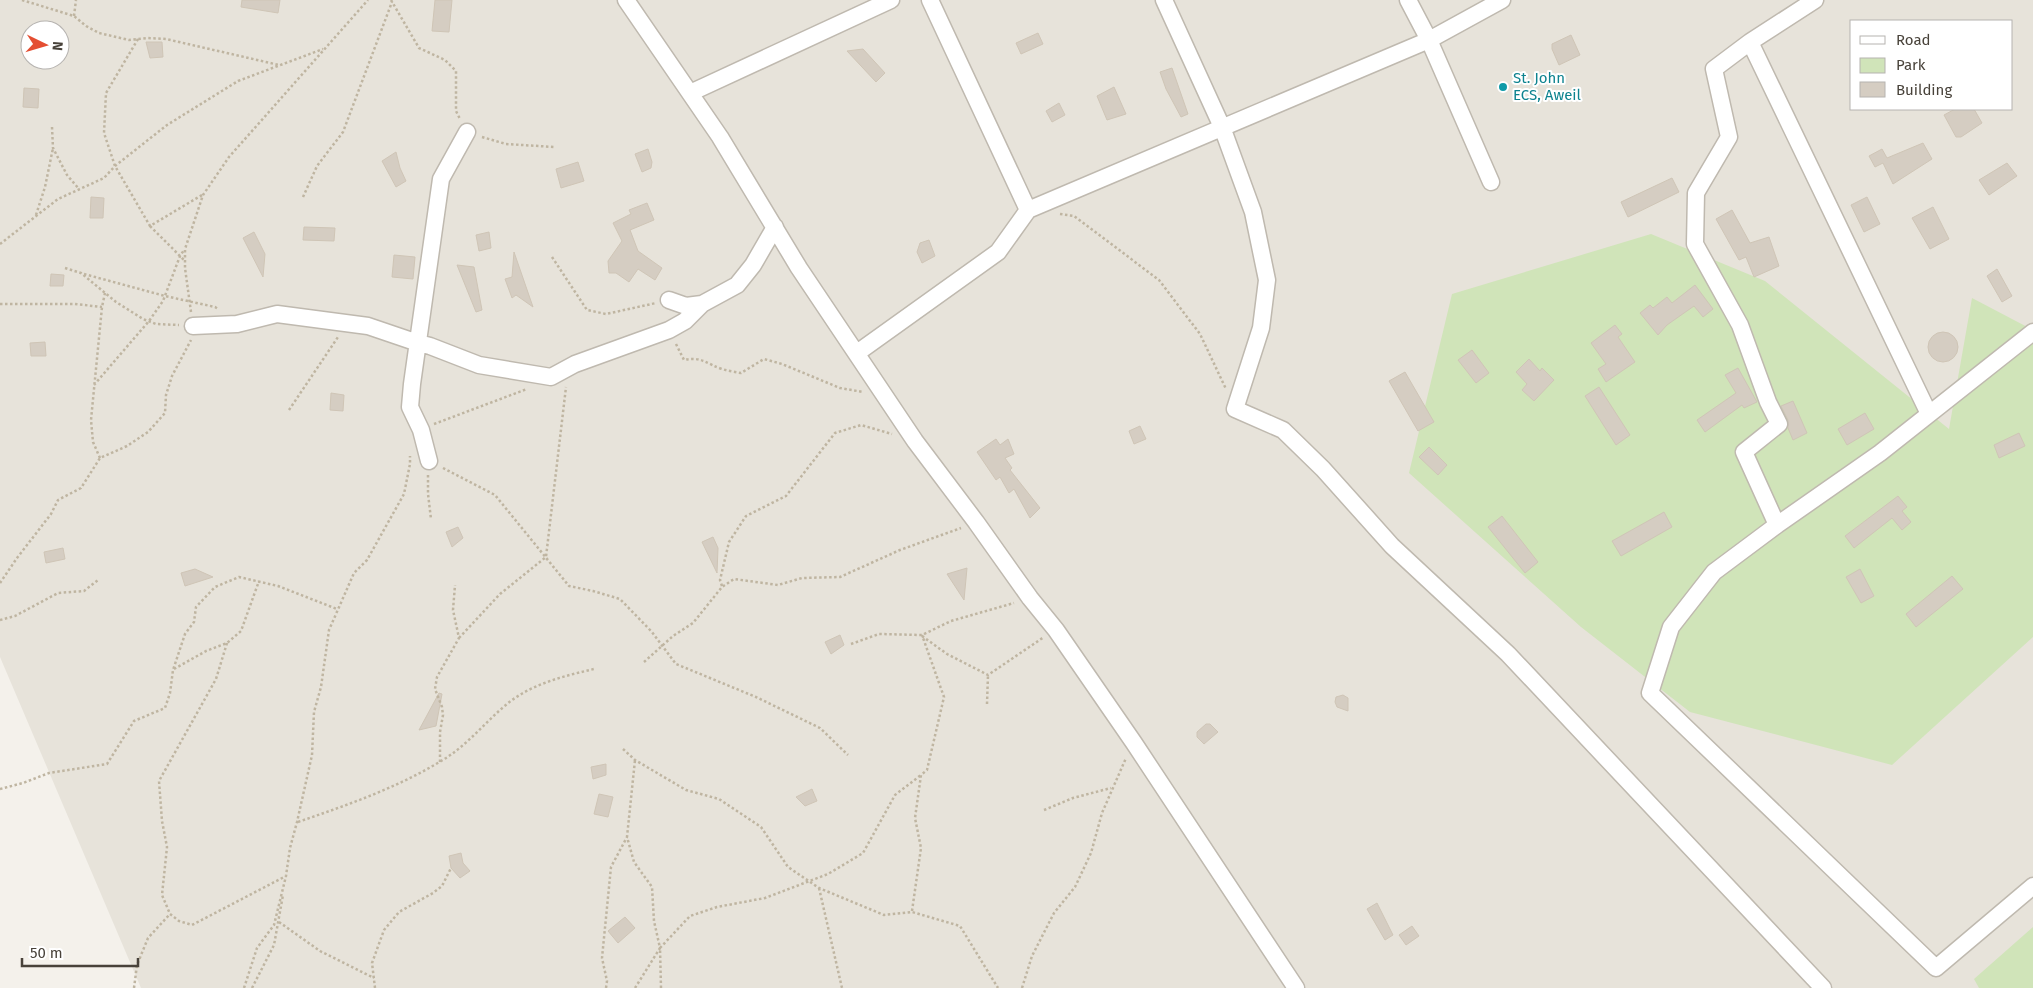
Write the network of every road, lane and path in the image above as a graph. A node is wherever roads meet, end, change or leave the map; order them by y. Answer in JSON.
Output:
{"nodes":[{"id":1,"x":22,"y":0,"type":"edge"},
{"id":2,"x":76,"y":0,"type":"edge"},
{"id":3,"x":368,"y":0,"type":"edge"},
{"id":4,"x":626,"y":0,"type":"edge"},
{"id":5,"x":891,"y":0,"type":"edge"},
{"id":6,"x":930,"y":0,"type":"edge"},
{"id":7,"x":1164,"y":0,"type":"edge"},
{"id":8,"x":1408,"y":0,"type":"edge"},
{"id":9,"x":1502,"y":0,"type":"edge"},
{"id":10,"x":1815,"y":0,"type":"edge"},
{"id":11,"x":392,"y":1,"type":"edge"},
{"id":12,"x":74,"y":16,"type":"junction"},
{"id":13,"x":138,"y":39,"type":"junction"},
{"id":14,"x":1429,"y":40,"type":"junction"},
{"id":15,"x":1750,"y":42,"type":"junction"},
{"id":16,"x":325,"y":49,"type":"junction"},
{"id":17,"x":280,"y":66,"type":"junction"},
{"id":18,"x":690,"y":93,"type":"junction"},
{"id":19,"x":52,"y":127,"type":"dead end"},
{"id":20,"x":1222,"y":127,"type":"junction"},
{"id":21,"x":467,"y":132,"type":"junction"},
{"id":22,"x":554,"y":146,"type":"dead end"},
{"id":23,"x":54,"y":148,"type":"junction"},
{"id":24,"x":115,"y":166,"type":"junction"},
{"id":25,"x":1491,"y":182,"type":"dead end"},
{"id":26,"x":79,"y":189,"type":"junction"},
{"id":27,"x":203,"y":195,"type":"junction"},
{"id":28,"x":303,"y":197,"type":"dead end"},
{"id":29,"x":1028,"y":210,"type":"junction"},
{"id":30,"x":1056,"y":213,"type":"dead end"},
{"id":31,"x":35,"y":217,"type":"junction"},
{"id":32,"x":150,"y":226,"type":"junction"},
{"id":33,"x":775,"y":227,"type":"junction"},
{"id":34,"x":0,"y":244,"type":"edge"},
{"id":35,"x":185,"y":249,"type":"junction"},
{"id":36,"x":180,"y":256,"type":"junction"},
{"id":37,"x":552,"y":257,"type":"dead end"},
{"id":38,"x":185,"y":260,"type":"junction"},
{"id":39,"x":65,"y":268,"type":"dead end"},
{"id":40,"x":81,"y":273,"type":"junction"},
{"id":41,"x":105,"y":293,"type":"junction"},
{"id":42,"x":165,"y":296,"type":"junction"},
{"id":43,"x":190,"y":300,"type":"junction"},
{"id":44,"x":669,"y":300,"type":"joint"},
{"id":45,"x":0,"y":304,"type":"edge"},
{"id":46,"x":702,"y":304,"type":"junction"},
{"id":47,"x":102,"y":307,"type":"junction"},
{"id":48,"x":149,"y":321,"type":"junction"},
{"id":49,"x":347,"y":323,"type":"junction"},
{"id":50,"x":237,"y":324,"type":"junction"},
{"id":51,"x":196,"y":326,"type":"junction"},
{"id":52,"x":669,"y":330,"type":"junction"},
{"id":53,"x":2033,"y":332,"type":"edge"},
{"id":54,"x":418,"y":343,"type":"junction"},
{"id":55,"x":857,"y":353,"type":"junction"},
{"id":56,"x":575,"y":364,"type":"junction"},
{"id":57,"x":551,"y":377,"type":"junction"},
{"id":58,"x":94,"y":386,"type":"junction"},
{"id":59,"x":886,"y":396,"type":"junction"},
{"id":60,"x":1235,"y":409,"type":"junction"},
{"id":61,"x":289,"y":410,"type":"dead end"},
{"id":62,"x":1929,"y":414,"type":"junction"},
{"id":63,"x":421,"y":430,"type":"junction"},
{"id":64,"x":915,"y":441,"type":"junction"},
{"id":65,"x":410,"y":454,"type":"dead end"},
{"id":66,"x":100,"y":458,"type":"junction"},
{"id":67,"x":429,"y":461,"type":"junction"},
{"id":68,"x":431,"y":519,"type":"dead end"},
{"id":69,"x":976,"y":522,"type":"junction"},
{"id":70,"x":1777,"y":525,"type":"junction"},
{"id":71,"x":546,"y":557,"type":"junction"},
{"id":72,"x":98,"y":580,"type":"dead end"},
{"id":73,"x":259,"y":581,"type":"junction"},
{"id":74,"x":0,"y":583,"type":"edge"},
{"id":75,"x":455,"y":585,"type":"dead end"},
{"id":76,"x":722,"y":586,"type":"junction"},
{"id":77,"x":1030,"y":598,"type":"junction"},
{"id":78,"x":337,"y":609,"type":"junction"},
{"id":79,"x":0,"y":620,"type":"edge"},
{"id":80,"x":1056,"y":630,"type":"junction"},
{"id":81,"x":922,"y":635,"type":"junction"},
{"id":82,"x":458,"y":638,"type":"junction"},
{"id":83,"x":227,"y":643,"type":"junction"},
{"id":84,"x":851,"y":644,"type":"dead end"},
{"id":85,"x":662,"y":646,"type":"junction"},
{"id":86,"x":644,"y":662,"type":"dead end"},
{"id":87,"x":594,"y":669,"type":"dead end"},
{"id":88,"x":173,"y":670,"type":"junction"},
{"id":89,"x":988,"y":675,"type":"junction"},
{"id":90,"x":987,"y":704,"type":"dead end"},
{"id":91,"x":1134,"y":743,"type":"junction"},
{"id":92,"x":624,"y":749,"type":"dead end"},
{"id":93,"x":848,"y":755,"type":"dead end"},
{"id":94,"x":635,"y":760,"type":"junction"},
{"id":95,"x":440,"y":762,"type":"junction"},
{"id":96,"x":921,"y":775,"type":"junction"},
{"id":97,"x":1112,"y":788,"type":"junction"},
{"id":98,"x":0,"y":789,"type":"edge"},
{"id":99,"x":1044,"y":810,"type":"dead end"},
{"id":100,"x":298,"y":822,"type":"junction"},
{"id":101,"x":627,"y":837,"type":"junction"},
{"id":102,"x":451,"y":868,"type":"dead end"},
{"id":103,"x":286,"y":876,"type":"junction"},
{"id":104,"x":809,"y":881,"type":"junction"},
{"id":105,"x":2033,"y":886,"type":"edge"},
{"id":106,"x":819,"y":888,"type":"junction"},
{"id":107,"x":912,"y":912,"type":"junction"},
{"id":108,"x":170,"y":914,"type":"junction"},
{"id":109,"x":279,"y":922,"type":"junction"},
{"id":110,"x":660,"y":948,"type":"junction"},
{"id":111,"x":374,"y":978,"type":"junction"},
{"id":112,"x":134,"y":988,"type":"edge"},
{"id":113,"x":244,"y":988,"type":"edge"},
{"id":114,"x":252,"y":988,"type":"edge"},
{"id":115,"x":375,"y":988,"type":"edge"},
{"id":116,"x":606,"y":988,"type":"edge"},
{"id":117,"x":635,"y":988,"type":"edge"},
{"id":118,"x":661,"y":988,"type":"edge"},
{"id":119,"x":842,"y":988,"type":"edge"},
{"id":120,"x":998,"y":988,"type":"edge"},
{"id":121,"x":1022,"y":988,"type":"edge"},
{"id":122,"x":1296,"y":988,"type":"edge"},
{"id":123,"x":1823,"y":988,"type":"edge"}],
"edges":[{"from":1,"to":12,"type":"path"},
{"from":2,"to":12,"type":"path"},
{"from":3,"to":16,"type":"path"},
{"from":4,"to":18,"type":"street"},
{"from":5,"to":18,"type":"street"},
{"from":6,"to":29,"type":"street"},
{"from":7,"to":20,"type":"street"},
{"from":8,"to":14,"type":"street"},
{"from":9,"to":14,"type":"street"},
{"from":10,"to":15,"type":"street"},
{"from":11,"to":21,"type":"path"},
{"from":11,"to":28,"type":"path"},
{"from":12,"to":13,"type":"path"},
{"from":13,"to":17,"type":"path"},
{"from":13,"to":24,"type":"path"},
{"from":14,"to":20,"type":"street"},
{"from":14,"to":25,"type":"street"},
{"from":15,"to":62,"type":"street"},
{"from":15,"to":70,"type":"street"},
{"from":16,"to":17,"type":"path"},
{"from":16,"to":27,"type":"path"},
{"from":17,"to":24,"type":"path"},
{"from":18,"to":33,"type":"street"},
{"from":19,"to":23,"type":"path"},
{"from":20,"to":29,"type":"street"},
{"from":20,"to":60,"type":"street"},
{"from":21,"to":22,"type":"path"},
{"from":21,"to":54,"type":"street"},
{"from":23,"to":26,"type":"path"},
{"from":23,"to":31,"type":"path"},
{"from":24,"to":26,"type":"path"},
{"from":24,"to":32,"type":"path"},
{"from":26,"to":31,"type":"path"},
{"from":27,"to":32,"type":"path"},
{"from":27,"to":35,"type":"path"},
{"from":29,"to":55,"type":"street"},
{"from":30,"to":60,"type":"path"},
{"from":31,"to":34,"type":"path"},
{"from":32,"to":36,"type":"path"},
{"from":33,"to":46,"type":"street"},
{"from":33,"to":55,"type":"street"},
{"from":35,"to":36,"type":"path"},
{"from":35,"to":38,"type":"path"},
{"from":36,"to":38,"type":"path"},
{"from":36,"to":42,"type":"path"},
{"from":37,"to":44,"type":"path"},
{"from":38,"to":43,"type":"path"},
{"from":39,"to":40,"type":"path"},
{"from":40,"to":41,"type":"path"},
{"from":40,"to":42,"type":"path"},
{"from":41,"to":47,"type":"path"},
{"from":41,"to":48,"type":"path"},
{"from":42,"to":43,"type":"path"},
{"from":42,"to":48,"type":"path"},
{"from":43,"to":50,"type":"path"},
{"from":43,"to":51,"type":"path"},
{"from":44,"to":46,"type":"street"},
{"from":45,"to":47,"type":"path"},
{"from":46,"to":52,"type":"street"},
{"from":47,"to":58,"type":"path"},
{"from":48,"to":51,"type":"path"},
{"from":48,"to":58,"type":"path"},
{"from":49,"to":50,"type":"street"},
{"from":49,"to":54,"type":"street"},
{"from":49,"to":61,"type":"path"},
{"from":50,"to":51,"type":"street"},
{"from":51,"to":66,"type":"path"},
{"from":52,"to":56,"type":"street"},
{"from":52,"to":59,"type":"path"},
{"from":53,"to":62,"type":"street"},
{"from":54,"to":57,"type":"street"},
{"from":54,"to":63,"type":"street"},
{"from":55,"to":59,"type":"street"},
{"from":56,"to":57,"type":"street"},
{"from":56,"to":71,"type":"path"},
{"from":57,"to":63,"type":"path"},
{"from":58,"to":66,"type":"path"},
{"from":59,"to":64,"type":"street"},
{"from":60,"to":123,"type":"street"},
{"from":62,"to":70,"type":"street"},
{"from":63,"to":67,"type":"street"},
{"from":64,"to":69,"type":"street"},
{"from":64,"to":76,"type":"path"},
{"from":65,"to":78,"type":"path"},
{"from":66,"to":74,"type":"path"},
{"from":67,"to":68,"type":"path"},
{"from":67,"to":71,"type":"path"},
{"from":69,"to":76,"type":"path"},
{"from":69,"to":77,"type":"street"},
{"from":70,"to":105,"type":"street"},
{"from":71,"to":82,"type":"path"},
{"from":71,"to":85,"type":"path"},
{"from":72,"to":79,"type":"path"},
{"from":73,"to":78,"type":"path"},
{"from":73,"to":83,"type":"path"},
{"from":73,"to":88,"type":"path"},
{"from":75,"to":82,"type":"path"},
{"from":76,"to":85,"type":"path"},
{"from":77,"to":80,"type":"street"},
{"from":77,"to":81,"type":"path"},
{"from":78,"to":100,"type":"path"},
{"from":80,"to":89,"type":"path"},
{"from":80,"to":91,"type":"street"},
{"from":81,"to":84,"type":"path"},
{"from":81,"to":89,"type":"path"},
{"from":81,"to":96,"type":"path"},
{"from":82,"to":95,"type":"path"},
{"from":83,"to":88,"type":"path"},
{"from":83,"to":108,"type":"path"},
{"from":85,"to":86,"type":"path"},
{"from":85,"to":93,"type":"path"},
{"from":87,"to":95,"type":"path"},
{"from":88,"to":98,"type":"path"},
{"from":89,"to":90,"type":"path"},
{"from":91,"to":97,"type":"path"},
{"from":91,"to":122,"type":"street"},
{"from":92,"to":94,"type":"path"},
{"from":94,"to":101,"type":"path"},
{"from":94,"to":104,"type":"path"},
{"from":95,"to":100,"type":"path"},
{"from":96,"to":104,"type":"path"},
{"from":96,"to":107,"type":"path"},
{"from":97,"to":99,"type":"path"},
{"from":97,"to":121,"type":"path"},
{"from":100,"to":103,"type":"path"},
{"from":101,"to":110,"type":"path"},
{"from":101,"to":116,"type":"path"},
{"from":102,"to":111,"type":"path"},
{"from":103,"to":108,"type":"path"},
{"from":103,"to":109,"type":"path"},
{"from":103,"to":113,"type":"path"},
{"from":104,"to":106,"type":"path"},
{"from":104,"to":110,"type":"path"},
{"from":106,"to":107,"type":"path"},
{"from":106,"to":119,"type":"path"},
{"from":107,"to":120,"type":"path"},
{"from":108,"to":112,"type":"path"},
{"from":109,"to":111,"type":"path"},
{"from":109,"to":114,"type":"path"},
{"from":110,"to":117,"type":"path"},
{"from":110,"to":118,"type":"path"},
{"from":111,"to":115,"type":"path"}]}
